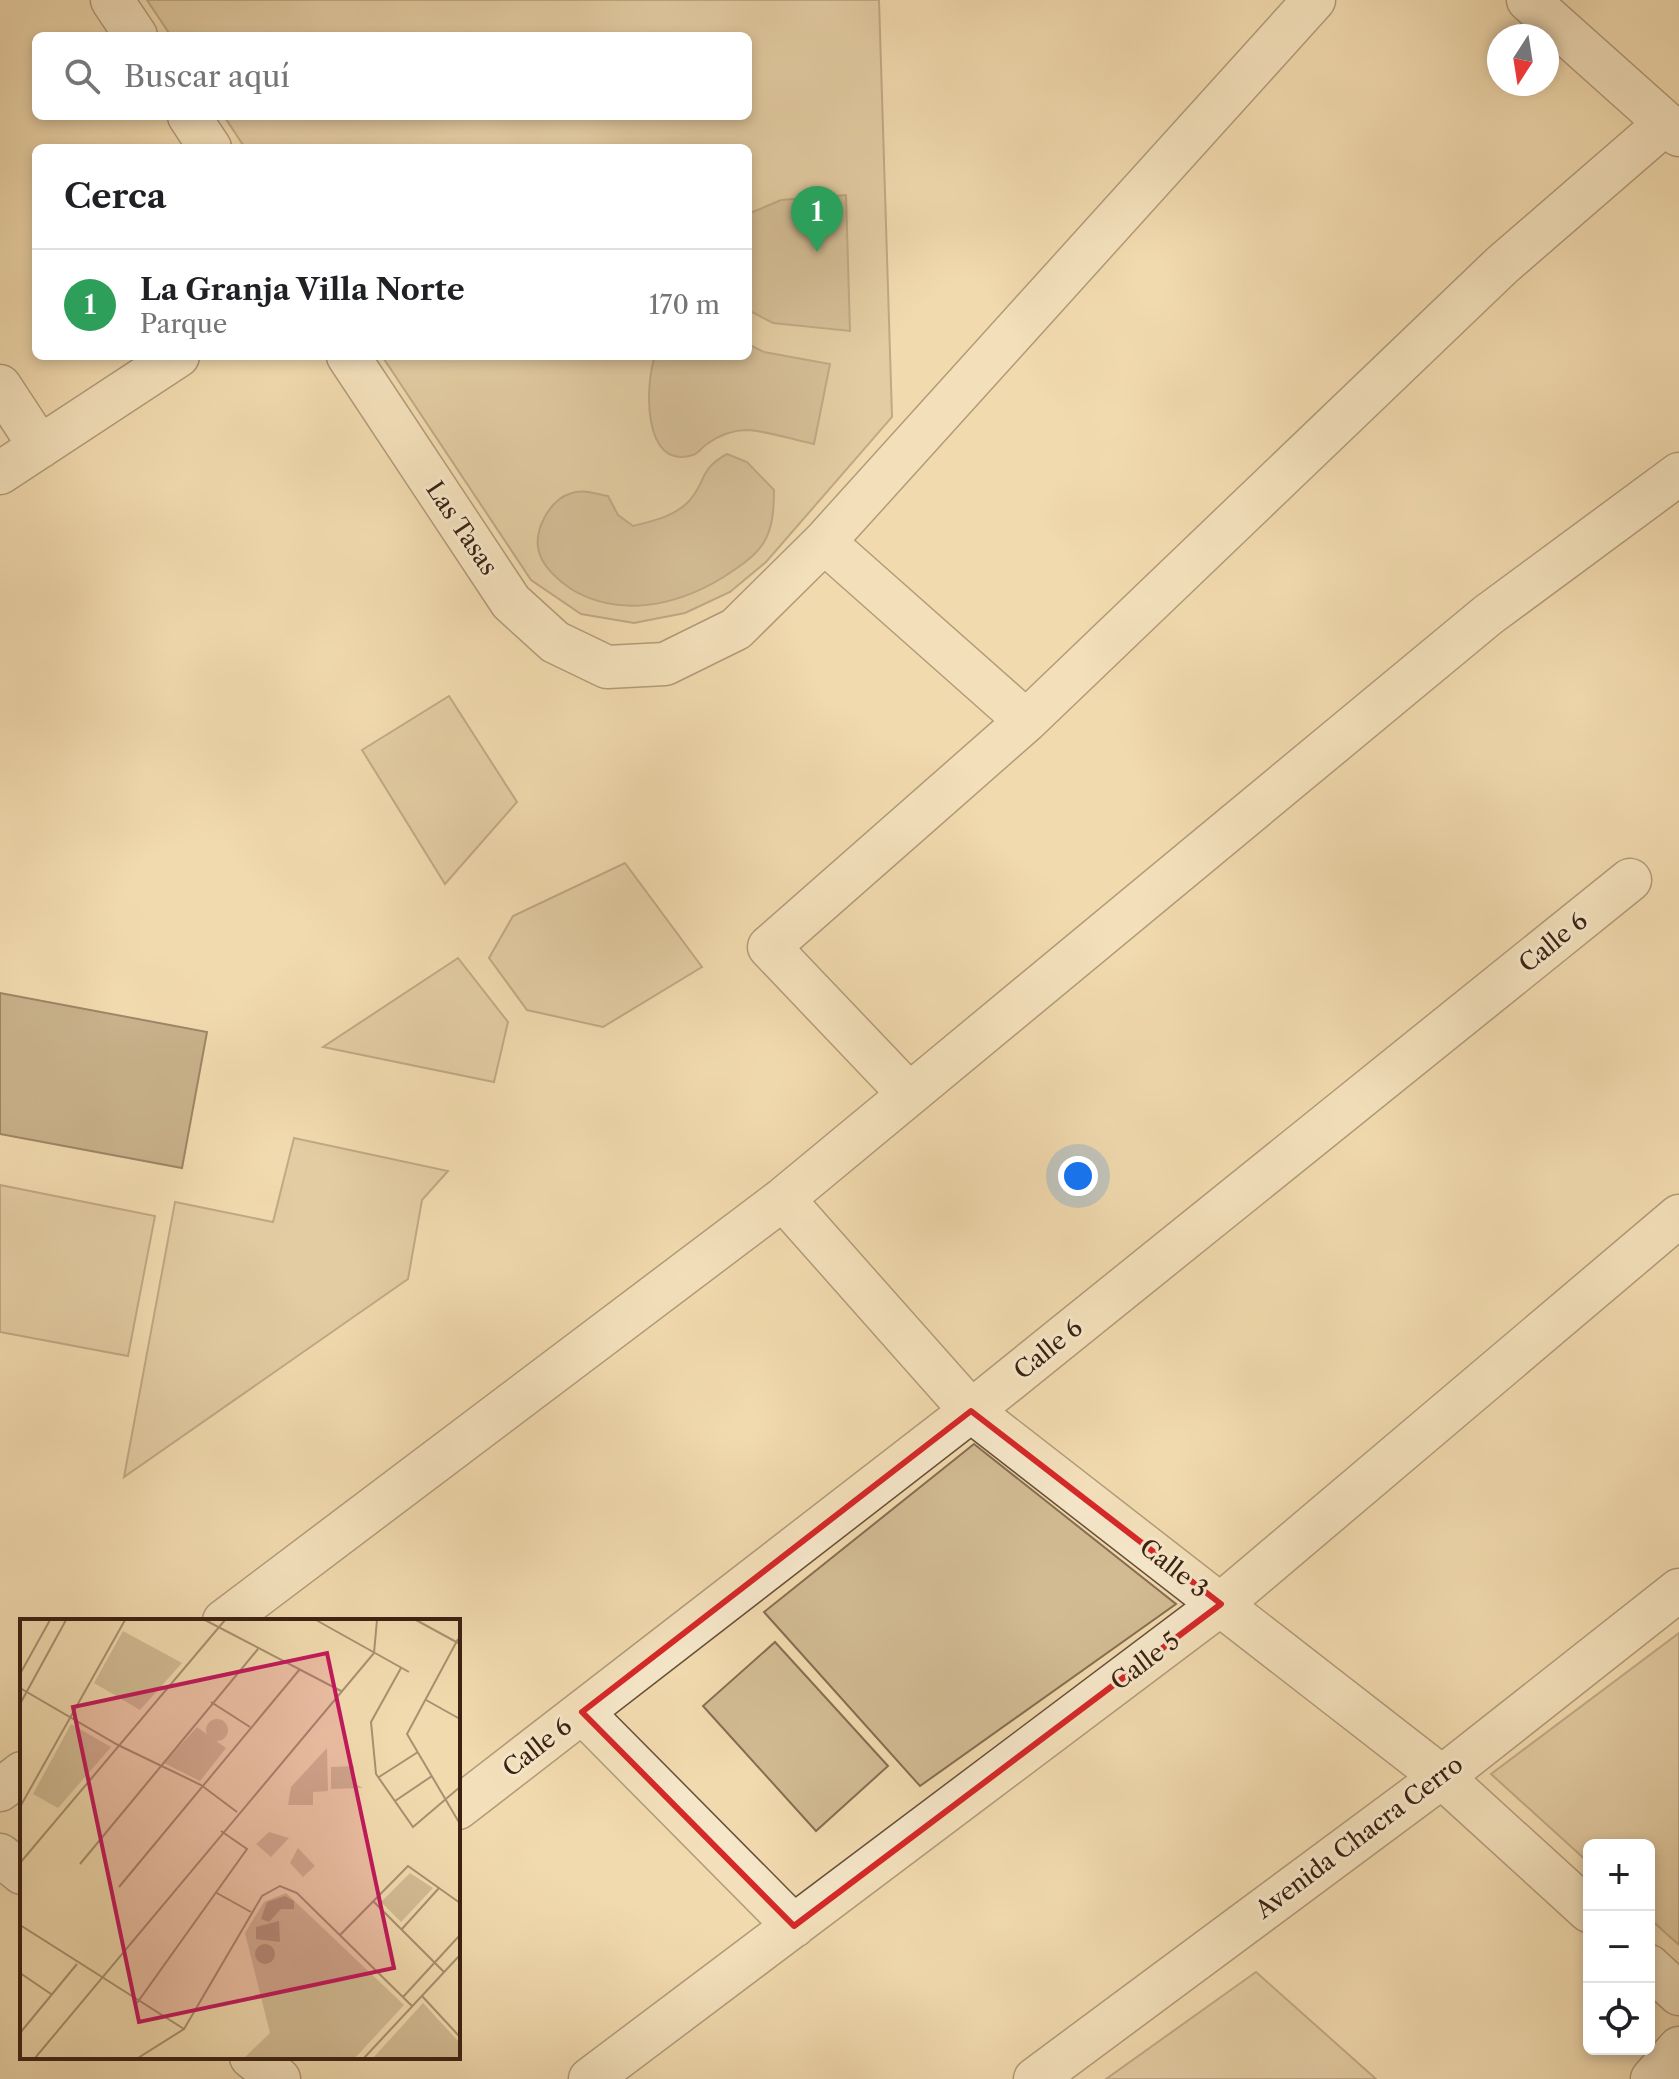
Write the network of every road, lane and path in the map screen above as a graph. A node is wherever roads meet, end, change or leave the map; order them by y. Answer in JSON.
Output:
{"nodes":[{"id":1,"x":112,"y":0,"type":"edge"},
{"id":2,"x":1314,"y":0,"type":"edge"},
{"id":3,"x":1528,"y":0,"type":"edge"},
{"id":4,"x":133,"y":32,"type":"edge"},
{"id":5,"x":192,"y":120,"type":"edge"},
{"id":6,"x":1672,"y":129,"type":"edge"},
{"id":7,"x":207,"y":144,"type":"edge"},
{"id":8,"x":172,"y":360,"type":"edge"},
{"id":9,"x":351,"y":360,"type":"edge"},
{"id":10,"x":0,"y":386,"type":"edge"},
{"id":11,"x":40,"y":447,"type":"junction"},
{"id":12,"x":0,"y":473,"type":"edge"},
{"id":13,"x":1679,"y":474,"type":"edge"},
{"id":14,"x":824,"y":542,"type":"junction"},
{"id":15,"x":1026,"y":721,"type":"junction"},
{"id":16,"x":1630,"y":880,"type":"dead end"},
{"id":17,"x":909,"y":1094,"type":"junction"},
{"id":18,"x":783,"y":1199,"type":"junction"},
{"id":19,"x":1679,"y":1216,"type":"edge"},
{"id":20,"x":971,"y":1411,"type":"junction"},
{"id":21,"x":1679,"y":1590,"type":"edge"},
{"id":22,"x":1221,"y":1604,"type":"junction"},
{"id":23,"x":227,"y":1619,"type":"edge"},
{"id":24,"x":582,"y":1712,"type":"junction"},
{"id":25,"x":20,"y":1775,"type":"edge"},
{"id":26,"x":1442,"y":1777,"type":"junction"},
{"id":27,"x":0,"y":1790,"type":"edge"},
{"id":28,"x":460,"y":1806,"type":"edge"},
{"id":29,"x":0,"y":1855,"type":"edge"},
{"id":30,"x":20,"y":1871,"type":"edge"},
{"id":31,"x":1583,"y":1906,"type":"edge"},
{"id":32,"x":794,"y":1926,"type":"junction"},
{"id":33,"x":1655,"y":1972,"type":"edge"},
{"id":34,"x":1679,"y":1994,"type":"edge"},
{"id":35,"x":1679,"y":2048,"type":"edge"},
{"id":36,"x":254,"y":2059,"type":"edge"},
{"id":37,"x":279,"y":2079,"type":"edge"},
{"id":38,"x":590,"y":2079,"type":"edge"},
{"id":39,"x":1035,"y":2079,"type":"edge"},
{"id":40,"x":1652,"y":2079,"type":"edge"}],
"edges":[{"from":1,"to":4,"type":"street"},
{"from":2,"to":14,"type":"street"},
{"from":3,"to":6,"type":"street"},
{"from":5,"to":7,"type":"street"},
{"from":6,"to":15,"type":"street"},
{"from":8,"to":11,"type":"street"},
{"from":9,"to":14,"type":"street","name":"Las Tasas"},
{"from":10,"to":11,"type":"street"},
{"from":11,"to":12,"type":"street"},
{"from":13,"to":17,"type":"street"},
{"from":14,"to":15,"type":"street"},
{"from":15,"to":17,"type":"street"},
{"from":16,"to":20,"type":"street","name":"Calle 6"},
{"from":17,"to":18,"type":"street"},
{"from":18,"to":20,"type":"street","name":"Calle 3"},
{"from":18,"to":23,"type":"street"},
{"from":19,"to":22,"type":"street","name":"Calle 5"},
{"from":20,"to":22,"type":"street","name":"Calle 3"},
{"from":20,"to":24,"type":"street","name":"Calle 6"},
{"from":21,"to":26,"type":"street","name":"Avenida Chacra Cerro"},
{"from":22,"to":26,"type":"street","name":"Calle 3"},
{"from":22,"to":32,"type":"street","name":"Calle 5"},
{"from":24,"to":28,"type":"street","name":"Calle 6"},
{"from":24,"to":32,"type":"street"},
{"from":25,"to":27,"type":"street"},
{"from":26,"to":31,"type":"street","name":"Calle 3"},
{"from":26,"to":39,"type":"street","name":"Avenida Chacra Cerro"},
{"from":29,"to":30,"type":"street"},
{"from":32,"to":38,"type":"street","name":"Calle 5"},
{"from":33,"to":34,"type":"street"},
{"from":35,"to":40,"type":"street"},
{"from":36,"to":37,"type":"street"}]}
